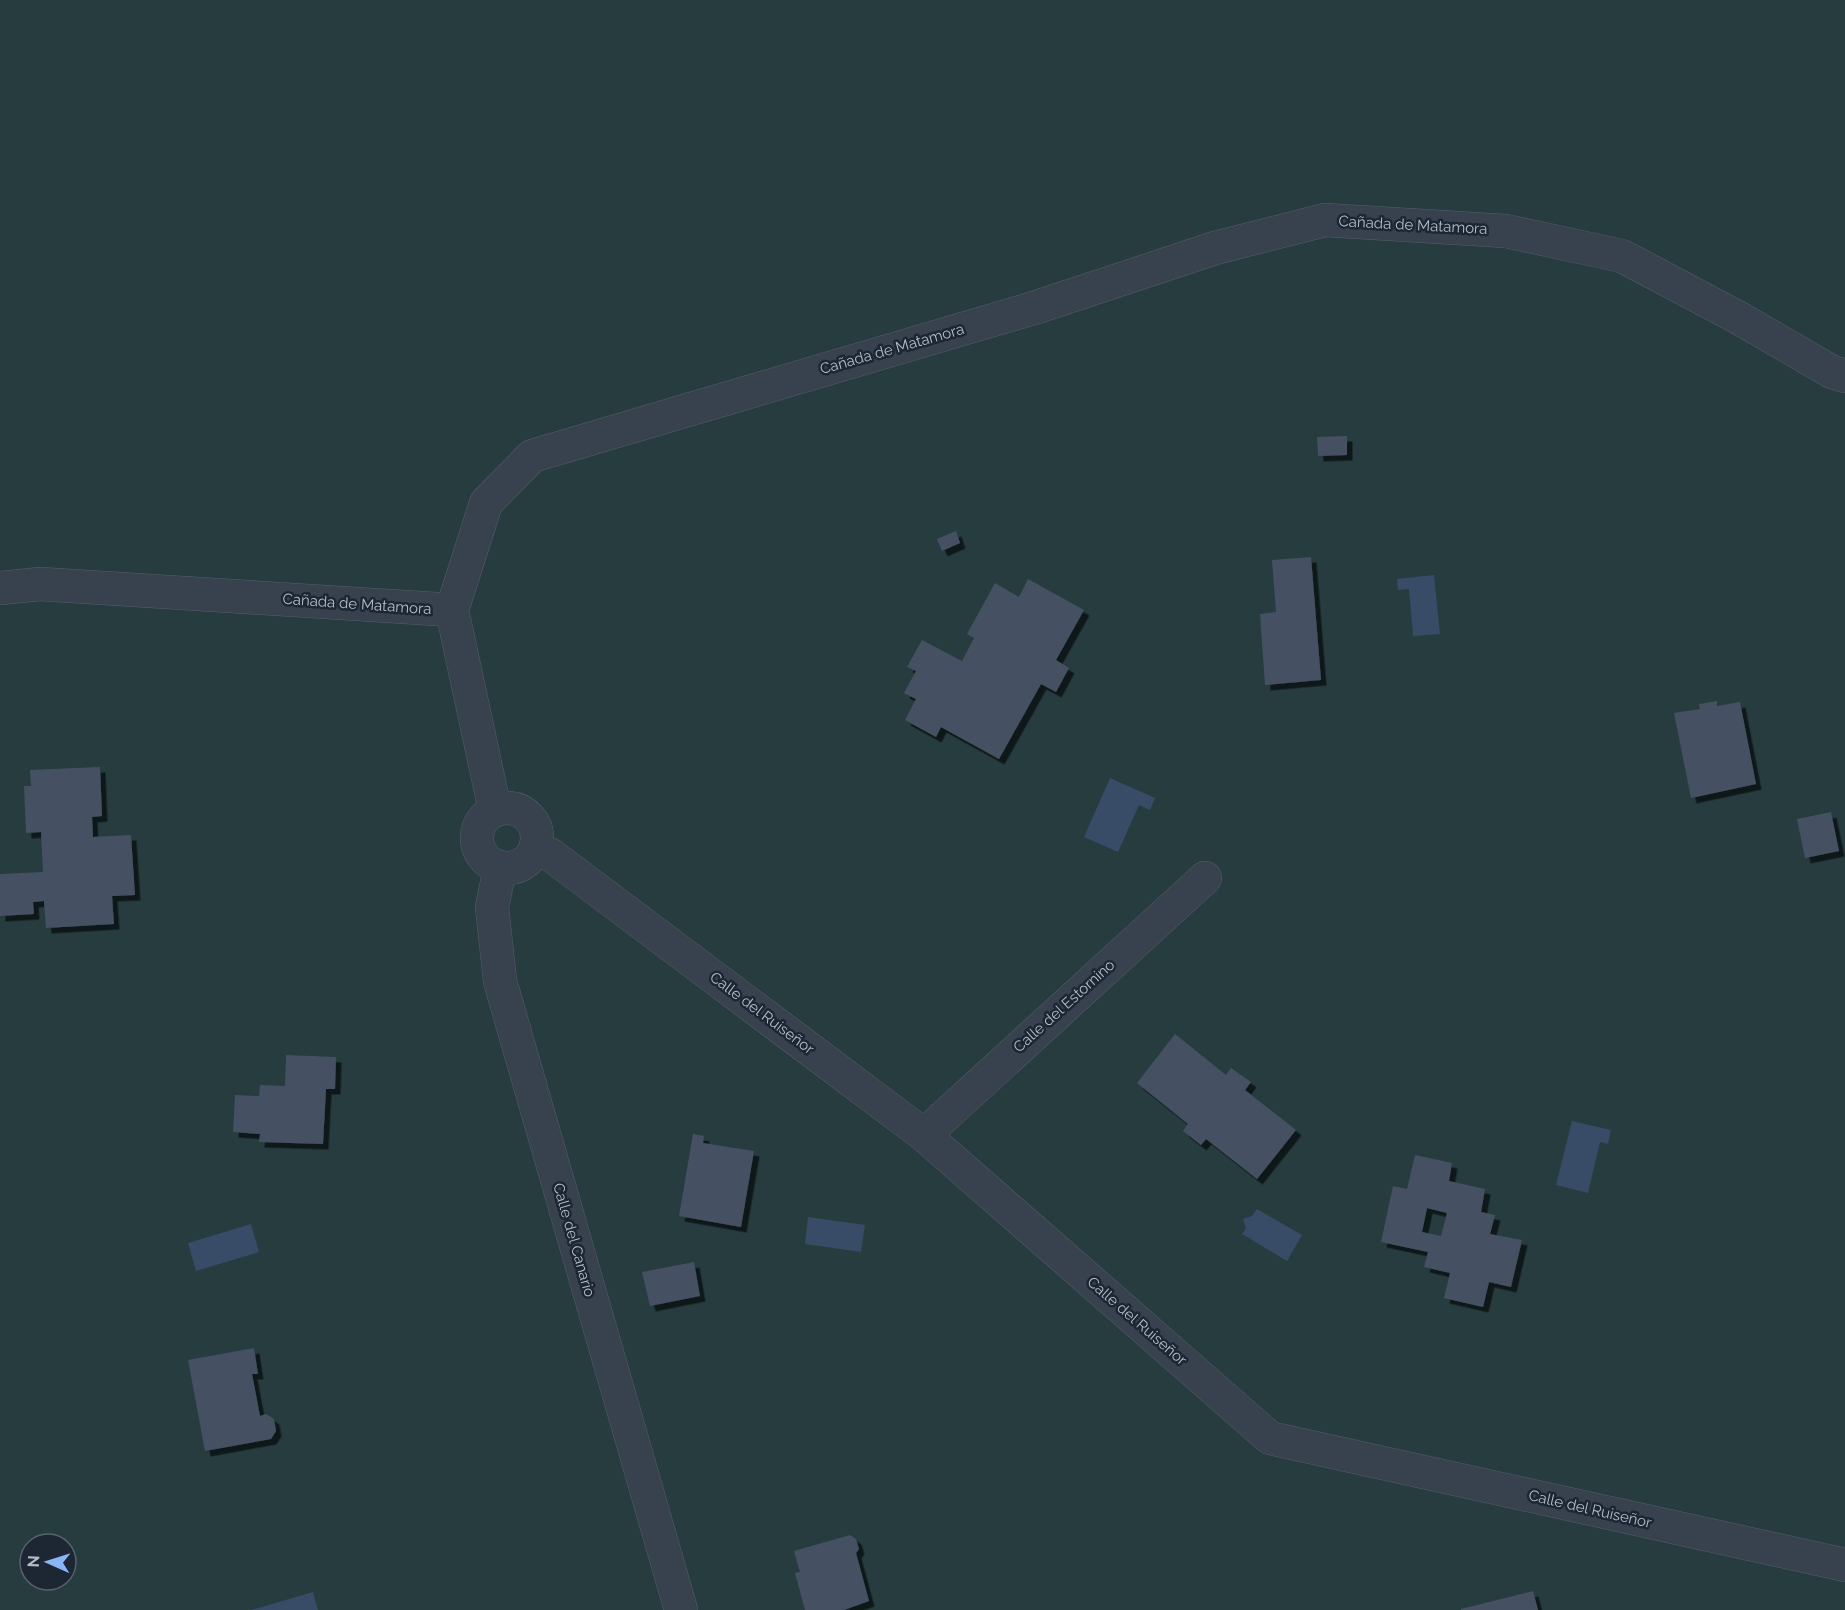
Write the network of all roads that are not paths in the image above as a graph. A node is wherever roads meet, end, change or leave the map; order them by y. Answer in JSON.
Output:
{"nodes":[{"id":1,"x":1845,"y":376,"type":"edge"},
{"id":2,"x":0,"y":588,"type":"edge"},
{"id":3,"x":452,"y":610,"type":"junction"},
{"id":4,"x":495,"y":810,"type":"junction"},
{"id":5,"x":536,"y":849,"type":"junction"},
{"id":6,"x":500,"y":868,"type":"junction"},
{"id":7,"x":1205,"y":878,"type":"dead end"},
{"id":8,"x":924,"y":1135,"type":"junction"},
{"id":9,"x":1845,"y":1565,"type":"edge"},
{"id":10,"x":681,"y":1610,"type":"edge"}],
"edges":[{"from":1,"to":3,"type":"street","name":"Cañada de Matamora"},
{"from":2,"to":3,"type":"street","name":"Cañada de Matamora"},
{"from":3,"to":4,"type":"street"},
{"from":4,"to":5,"type":"street"},
{"from":4,"to":6,"type":"street"},
{"from":5,"to":6,"type":"street"},
{"from":5,"to":8,"type":"street","name":"Calle del Ruiseñor"},
{"from":6,"to":10,"type":"street","name":"Calle del Canario"},
{"from":7,"to":8,"type":"street","name":"Calle del Estornino"},
{"from":8,"to":9,"type":"street","name":"Calle del Ruiseñor"}]}
